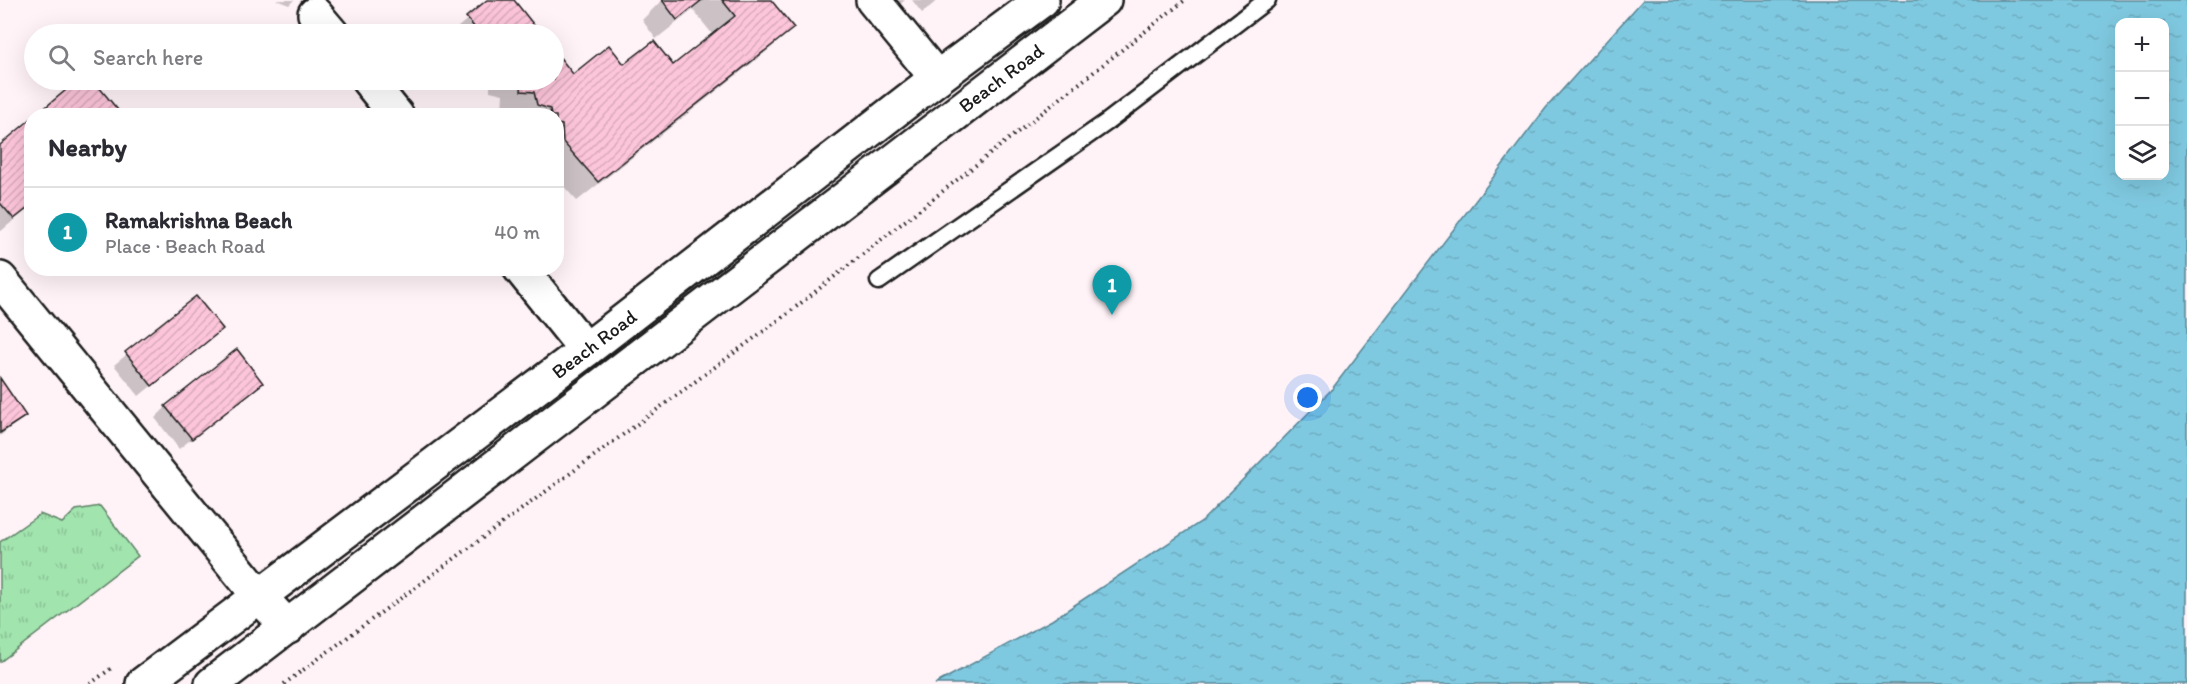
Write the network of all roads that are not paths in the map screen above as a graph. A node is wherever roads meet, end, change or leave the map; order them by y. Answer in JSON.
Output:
{"nodes":[{"id":1,"x":873,"y":0,"type":"edge"},
{"id":2,"x":1041,"y":0,"type":"edge"},
{"id":3,"x":1104,"y":0,"type":"edge"},
{"id":4,"x":1267,"y":0,"type":"edge"},
{"id":5,"x":937,"y":78,"type":"junction"},
{"id":6,"x":376,"y":90,"type":"edge"},
{"id":7,"x":391,"y":108,"type":"edge"},
{"id":8,"x":526,"y":276,"type":"edge"},
{"id":9,"x":0,"y":279,"type":"edge"},
{"id":10,"x":879,"y":281,"type":"dead end"},
{"id":11,"x":586,"y":351,"type":"junction"},
{"id":12,"x":259,"y":596,"type":"junction"},
{"id":13,"x":288,"y":627,"type":"junction"},
{"id":14,"x":143,"y":684,"type":"edge"},
{"id":15,"x":212,"y":684,"type":"edge"}],
"edges":[{"from":1,"to":5,"type":"main road"},
{"from":2,"to":5,"type":"main road","name":"Beach Road"},
{"from":3,"to":13,"type":"main road","name":"Beach Road"},
{"from":4,"to":10,"type":"lane"},
{"from":5,"to":11,"type":"main road","name":"Beach Road"},
{"from":6,"to":7,"type":"main road"},
{"from":8,"to":11,"type":"main road"},
{"from":9,"to":12,"type":"main road"},
{"from":11,"to":12,"type":"main road","name":"Beach Road"},
{"from":12,"to":13,"type":"main road"},
{"from":12,"to":14,"type":"main road","name":"Beach Road"},
{"from":13,"to":15,"type":"main road","name":"Beach Road"}]}
